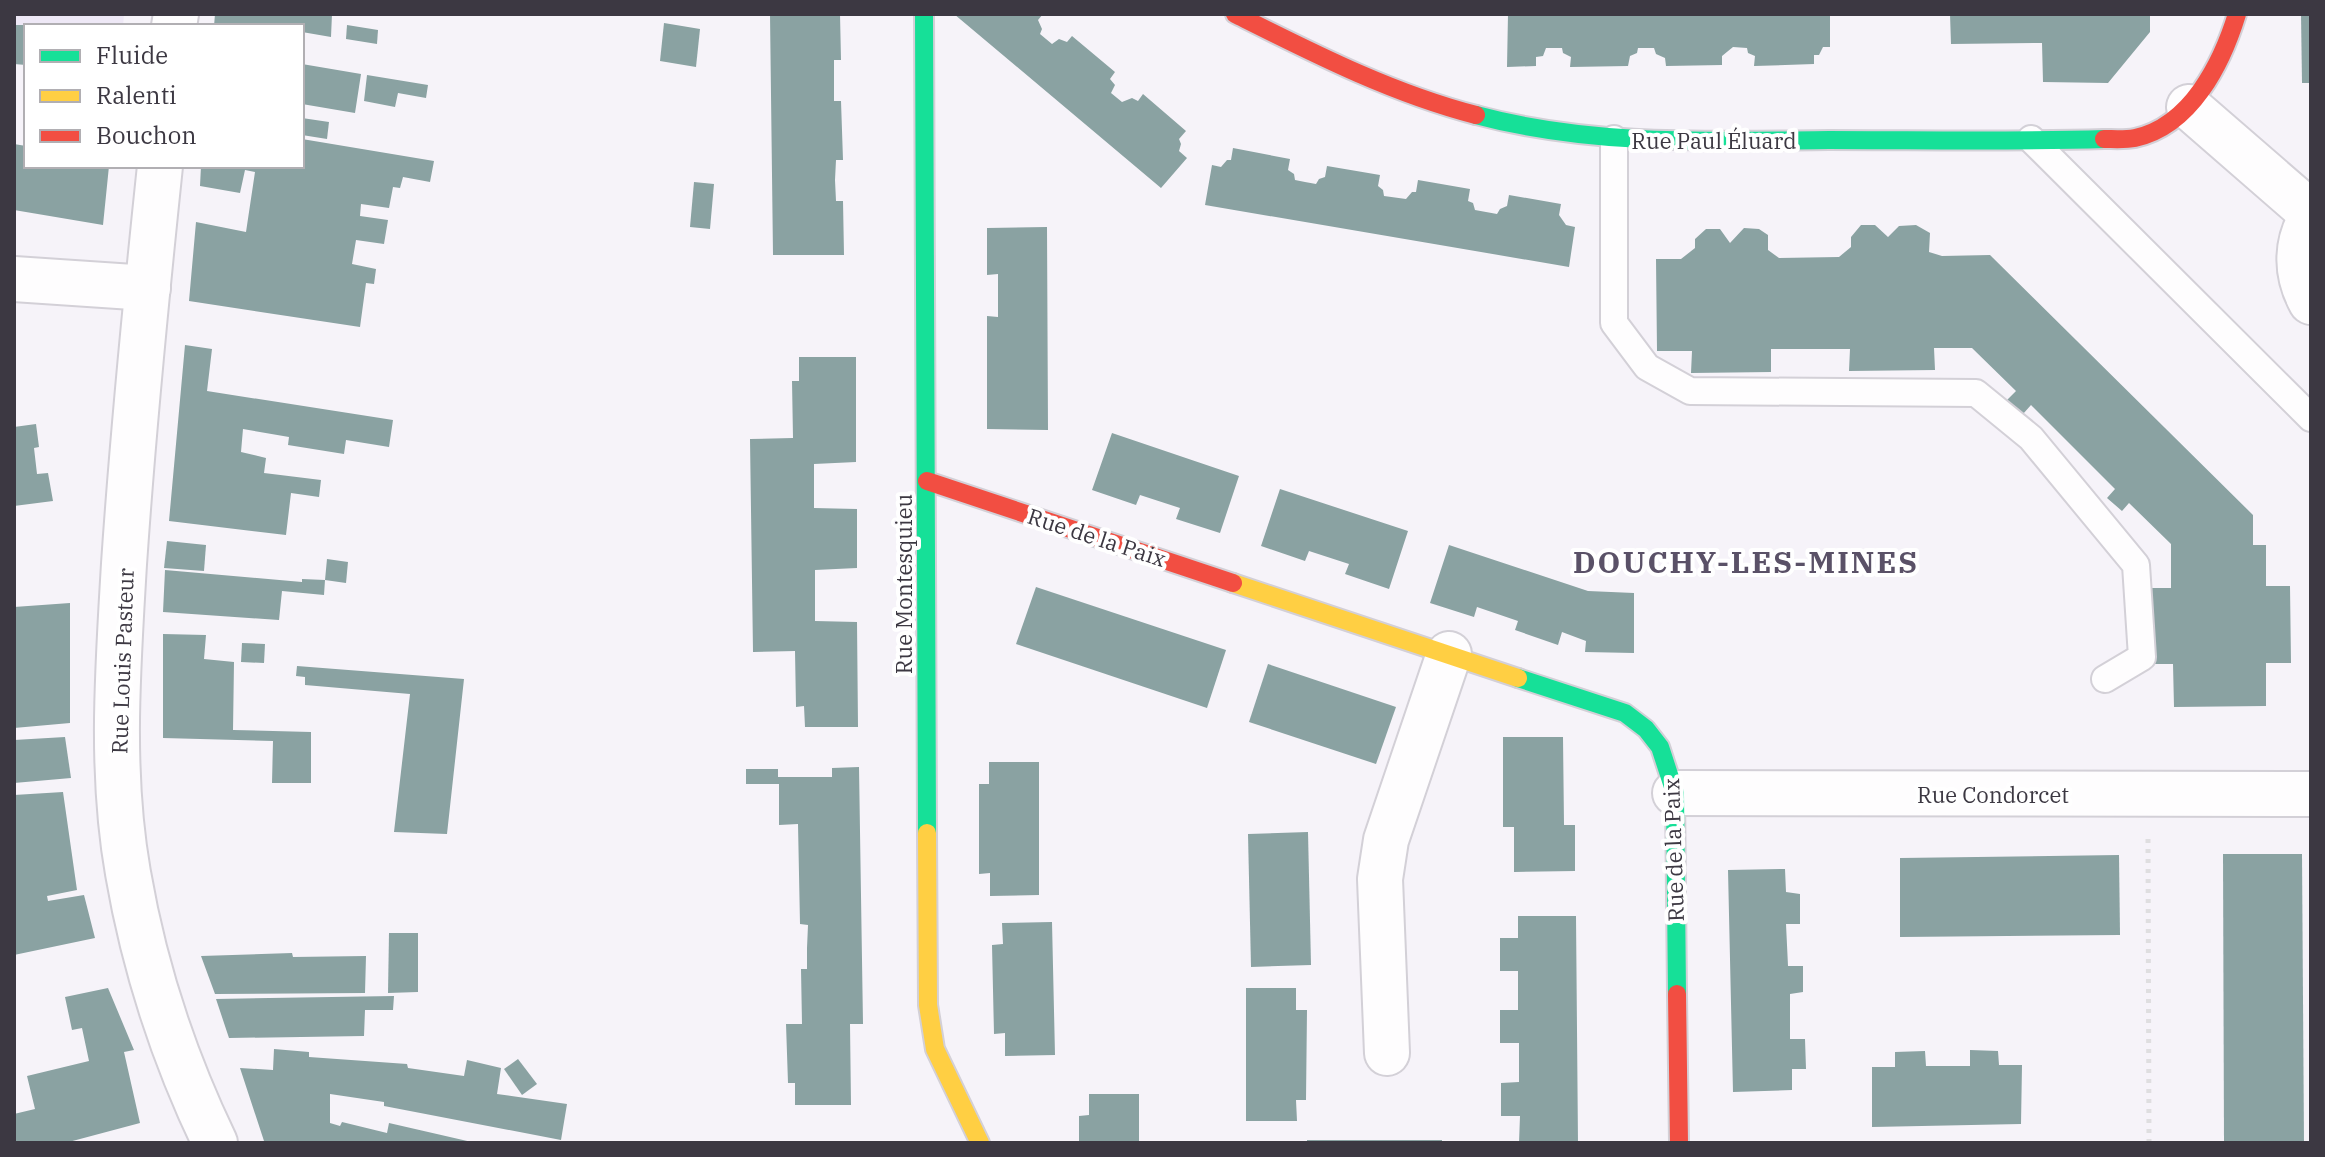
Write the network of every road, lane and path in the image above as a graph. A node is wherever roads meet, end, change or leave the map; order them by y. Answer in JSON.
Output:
{"nodes":[{"id":1,"x":924,"y":14,"type":"edge"},
{"id":2,"x":2237,"y":14,"type":"edge"},
{"id":3,"x":1246,"y":17,"type":"edge"},
{"id":4,"x":2189,"y":107,"type":"junction"},
{"id":5,"x":1614,"y":139,"type":"junction"},
{"id":6,"x":2031,"y":139,"type":"junction"},
{"id":7,"x":160,"y":168,"type":"edge"},
{"id":8,"x":2311,"y":215,"type":"edge"},
{"id":9,"x":14,"y":279,"type":"edge"},
{"id":10,"x":148,"y":288,"type":"junction"},
{"id":11,"x":2311,"y":302,"type":"edge"},
{"id":12,"x":2311,"y":418,"type":"edge"},
{"id":13,"x":927,"y":481,"type":"junction"},
{"id":14,"x":1449,"y":654,"type":"junction"},
{"id":15,"x":2105,"y":679,"type":"dead end"},
{"id":16,"x":1675,"y":793,"type":"junction"},
{"id":17,"x":2148,"y":794,"type":"junction"},
{"id":18,"x":2311,"y":794,"type":"edge"},
{"id":19,"x":1387,"y":1053,"type":"dead end"},
{"id":20,"x":215,"y":1143,"type":"edge"},
{"id":21,"x":980,"y":1143,"type":"edge"},
{"id":22,"x":1679,"y":1143,"type":"edge"},
{"id":23,"x":2149,"y":1143,"type":"edge"}],
"edges":[{"from":1,"to":13,"type":"street","name":"Rue Montesquieu"},
{"from":2,"to":4,"type":"street","name":"Rue Paul Éluard"},
{"from":3,"to":5,"type":"street","name":"Rue Paul Éluard"},
{"from":4,"to":6,"type":"street","name":"Rue Paul Éluard"},
{"from":4,"to":8,"type":"street"},
{"from":5,"to":6,"type":"street","name":"Rue Paul Éluard"},
{"from":5,"to":15,"type":"lane"},
{"from":6,"to":12,"type":"lane"},
{"from":7,"to":10,"type":"street","name":"Rue Louis Pasteur"},
{"from":8,"to":11,"type":"street"},
{"from":9,"to":10,"type":"street"},
{"from":10,"to":20,"type":"street","name":"Rue Louis Pasteur"},
{"from":13,"to":14,"type":"street","name":"Rue de la Paix"},
{"from":13,"to":21,"type":"street","name":"Rue Montesquieu"},
{"from":14,"to":16,"type":"street","name":"Rue de la Paix"},
{"from":14,"to":19,"type":"street"},
{"from":16,"to":17,"type":"street","name":"Rue Condorcet"},
{"from":16,"to":22,"type":"street","name":"Rue de la Paix"},
{"from":17,"to":18,"type":"street","name":"Rue Condorcet"},
{"from":17,"to":23,"type":"path"}]}
